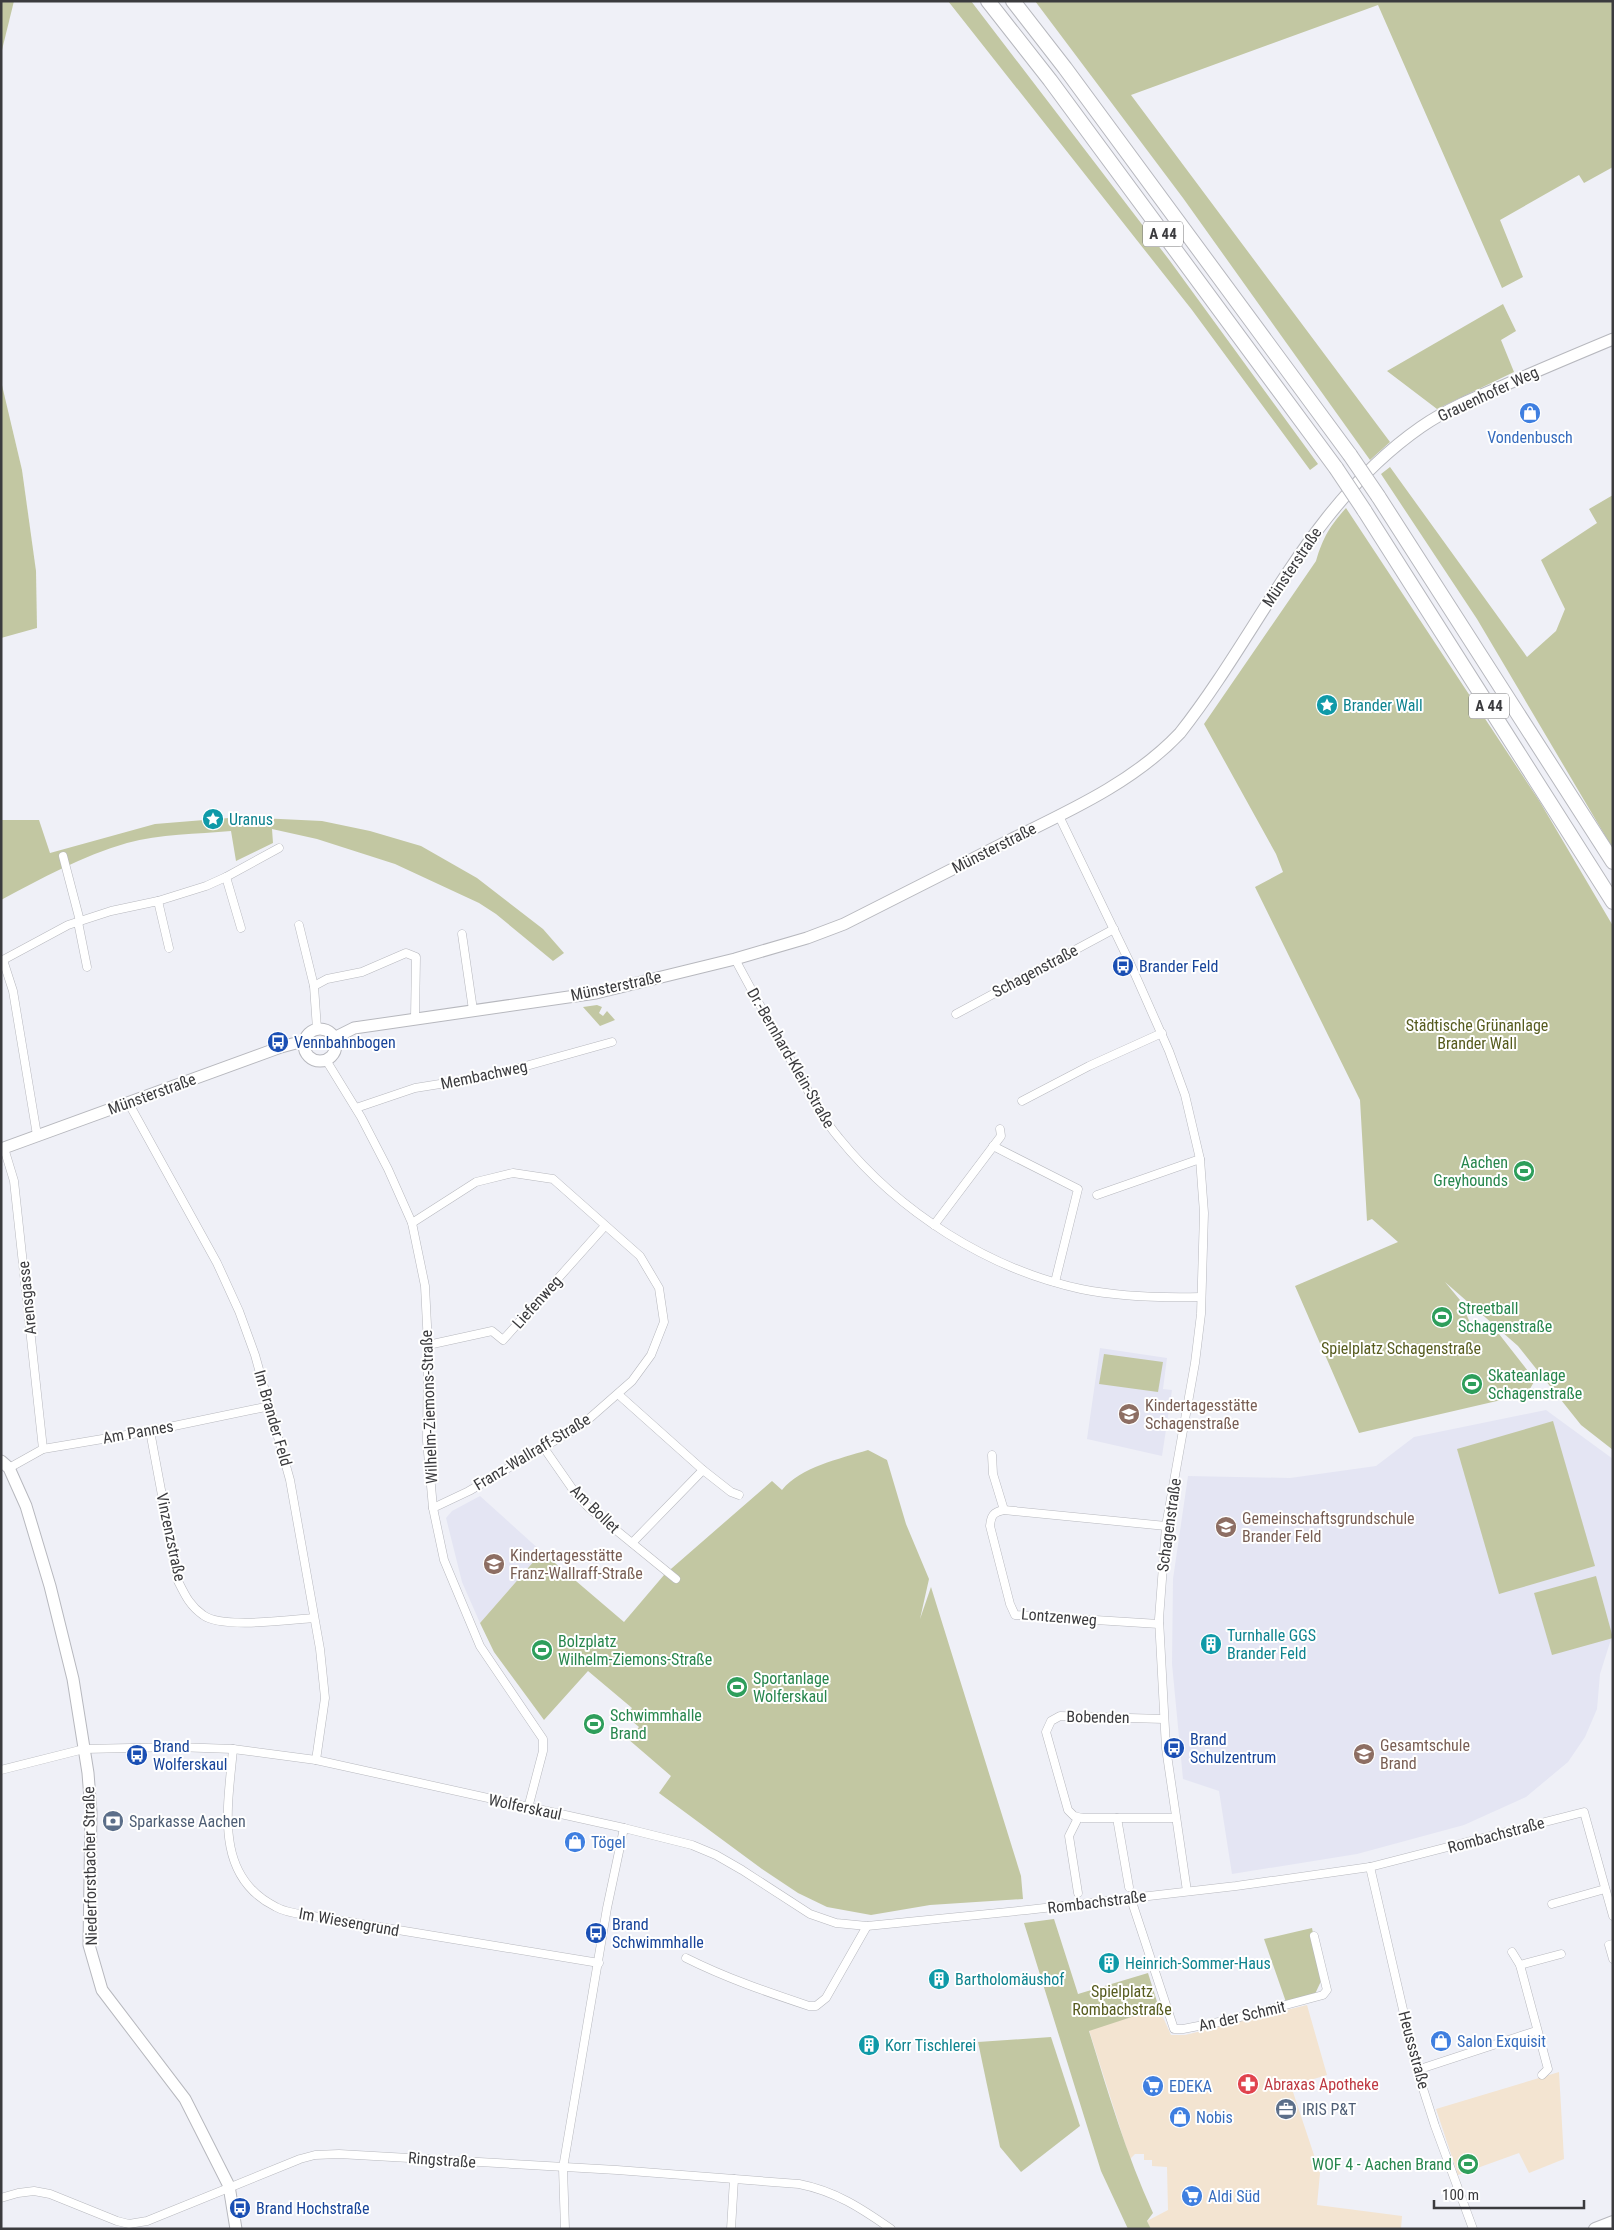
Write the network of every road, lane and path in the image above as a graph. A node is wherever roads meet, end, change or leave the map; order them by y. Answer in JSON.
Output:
{"nodes":[{"id":1,"x":988,"y":1,"type":"edge"},
{"id":2,"x":1013,"y":1,"type":"edge"},
{"id":3,"x":1613,"y":339,"type":"edge"},
{"id":4,"x":1372,"y":466,"type":"joint"},
{"id":5,"x":1058,"y":816,"type":"junction"},
{"id":6,"x":279,"y":848,"type":"dead end"},
{"id":7,"x":63,"y":856,"type":"dead end"},
{"id":8,"x":1613,"y":862,"type":"edge"},
{"id":9,"x":226,"y":877,"type":"junction"},
{"id":10,"x":158,"y":900,"type":"junction"},
{"id":11,"x":1613,"y":902,"type":"edge"},
{"id":12,"x":79,"y":921,"type":"junction"},
{"id":13,"x":299,"y":925,"type":"dead end"},
{"id":14,"x":241,"y":928,"type":"dead end"},
{"id":15,"x":1114,"y":929,"type":"junction"},
{"id":16,"x":462,"y":934,"type":"dead end"},
{"id":17,"x":169,"y":948,"type":"dead end"},
{"id":18,"x":735,"y":959,"type":"junction"},
{"id":19,"x":2,"y":961,"type":"edge"},
{"id":20,"x":87,"y":966,"type":"dead end"},
{"id":21,"x":314,"y":986,"type":"junction"},
{"id":22,"x":473,"y":1010,"type":"junction"},
{"id":23,"x":956,"y":1014,"type":"dead end"},
{"id":24,"x":415,"y":1018,"type":"junction"},
{"id":25,"x":317,"y":1029,"type":"junction"},
{"id":26,"x":1162,"y":1033,"type":"junction"},
{"id":27,"x":334,"y":1038,"type":"junction"},
{"id":28,"x":612,"y":1042,"type":"dead end"},
{"id":29,"x":303,"y":1044,"type":"junction"},
{"id":30,"x":326,"y":1060,"type":"junction"},
{"id":31,"x":1022,"y":1101,"type":"dead end"},
{"id":32,"x":128,"y":1102,"type":"junction"},
{"id":33,"x":356,"y":1108,"type":"junction"},
{"id":34,"x":1000,"y":1129,"type":"dead end"},
{"id":35,"x":37,"y":1135,"type":"junction"},
{"id":36,"x":993,"y":1146,"type":"junction"},
{"id":37,"x":3,"y":1148,"type":"edge"},
{"id":38,"x":1200,"y":1159,"type":"junction"},
{"id":39,"x":1097,"y":1195,"type":"dead end"},
{"id":40,"x":412,"y":1223,"type":"junction"},
{"id":41,"x":934,"y":1225,"type":"junction"},
{"id":42,"x":604,"y":1227,"type":"junction"},
{"id":43,"x":1055,"y":1282,"type":"junction"},
{"id":44,"x":1201,"y":1298,"type":"junction"},
{"id":45,"x":428,"y":1345,"type":"junction"},
{"id":46,"x":619,"y":1395,"type":"junction"},
{"id":47,"x":270,"y":1406,"type":"junction"},
{"id":48,"x":150,"y":1430,"type":"junction"},
{"id":49,"x":544,"y":1448,"type":"junction"},
{"id":50,"x":43,"y":1449,"type":"junction"},
{"id":51,"x":992,"y":1455,"type":"dead end"},
{"id":52,"x":5,"y":1465,"type":"edge"},
{"id":53,"x":703,"y":1470,"type":"junction"},
{"id":54,"x":739,"y":1495,"type":"dead end"},
{"id":55,"x":433,"y":1508,"type":"junction"},
{"id":56,"x":1004,"y":1510,"type":"junction"},
{"id":57,"x":1166,"y":1526,"type":"junction"},
{"id":58,"x":632,"y":1543,"type":"junction"},
{"id":59,"x":676,"y":1579,"type":"dead end"},
{"id":60,"x":313,"y":1618,"type":"junction"},
{"id":61,"x":1159,"y":1624,"type":"junction"},
{"id":62,"x":1164,"y":1719,"type":"junction"},
{"id":63,"x":84,"y":1749,"type":"junction"},
{"id":64,"x":232,"y":1749,"type":"junction"},
{"id":65,"x":316,"y":1760,"type":"junction"},
{"id":66,"x":1,"y":1770,"type":"edge"},
{"id":67,"x":528,"y":1808,"type":"junction"},
{"id":68,"x":1078,"y":1818,"type":"junction"},
{"id":69,"x":1117,"y":1818,"type":"junction"},
{"id":70,"x":1175,"y":1818,"type":"junction"},
{"id":71,"x":624,"y":1828,"type":"junction"},
{"id":72,"x":1370,"y":1867,"type":"junction"},
{"id":73,"x":1129,"y":1887,"type":"dead end"},
{"id":74,"x":1605,"y":1889,"type":"junction"},
{"id":75,"x":1187,"y":1891,"type":"junction"},
{"id":76,"x":1078,"y":1893,"type":"dead end"},
{"id":77,"x":1131,"y":1899,"type":"junction"},
{"id":78,"x":1552,"y":1904,"type":"dead end"},
{"id":79,"x":1613,"y":1916,"type":"edge"},
{"id":80,"x":867,"y":1926,"type":"junction"},
{"id":81,"x":1314,"y":1936,"type":"dead end"},
{"id":82,"x":1613,"y":1944,"type":"edge"},
{"id":83,"x":1512,"y":1952,"type":"dead end"},
{"id":84,"x":1561,"y":1954,"type":"dead end"},
{"id":85,"x":686,"y":1958,"type":"dead end"},
{"id":86,"x":1613,"y":1959,"type":"edge"},
{"id":87,"x":599,"y":1963,"type":"junction"},
{"id":88,"x":1520,"y":1965,"type":"junction"},
{"id":89,"x":1536,"y":2031,"type":"junction"},
{"id":90,"x":1417,"y":2070,"type":"junction"},
{"id":91,"x":1542,"y":2075,"type":"dead end"},
{"id":92,"x":563,"y":2168,"type":"junction"},
{"id":93,"x":734,"y":2179,"type":"junction"},
{"id":94,"x":229,"y":2186,"type":"junction"},
{"id":95,"x":1,"y":2198,"type":"edge"},
{"id":96,"x":1613,"y":2222,"type":"edge"},
{"id":97,"x":236,"y":2229,"type":"edge"},
{"id":98,"x":565,"y":2229,"type":"edge"},
{"id":99,"x":731,"y":2229,"type":"edge"},
{"id":100,"x":891,"y":2229,"type":"edge"},
{"id":101,"x":1473,"y":2229,"type":"edge"},
{"id":102,"x":1595,"y":2229,"type":"edge"}],
"edges":[{"from":1,"to":11,"type":"highway","number":"A 44","bridge":true},
{"from":2,"to":8,"type":"highway","number":"A 44","bridge":true},
{"from":3,"to":4,"type":"street","name":"Grauenhofer Weg"},
{"from":4,"to":5,"type":"street","name":"Münsterstraße"},
{"from":5,"to":15,"type":"street","name":"Schagenstraße"},
{"from":5,"to":18,"type":"street","name":"Münsterstraße"},
{"from":6,"to":9,"type":"street"},
{"from":7,"to":12,"type":"street"},
{"from":9,"to":10,"type":"street"},
{"from":9,"to":14,"type":"street"},
{"from":10,"to":12,"type":"street"},
{"from":10,"to":17,"type":"street"},
{"from":12,"to":19,"type":"street"},
{"from":12,"to":20,"type":"street"},
{"from":13,"to":21,"type":"street"},
{"from":15,"to":23,"type":"street","name":"Schagenstraße"},
{"from":15,"to":26,"type":"street","name":"Schagenstraße"},
{"from":16,"to":22,"type":"street"},
{"from":18,"to":22,"type":"street","name":"Münsterstraße"},
{"from":18,"to":41,"type":"street","name":"Dr.-Bernhard-Klein-Straße"},
{"from":19,"to":35,"type":"street"},
{"from":21,"to":24,"type":"street"},
{"from":21,"to":25,"type":"street"},
{"from":22,"to":24,"type":"street","name":"Münsterstraße"},
{"from":24,"to":27,"type":"street","name":"Münsterstraße"},
{"from":25,"to":27,"type":"street"},
{"from":25,"to":29,"type":"street"},
{"from":26,"to":31,"type":"street"},
{"from":26,"to":38,"type":"street","name":"Schagenstraße"},
{"from":27,"to":30,"type":"street"},
{"from":28,"to":33,"type":"street","name":"Membachweg"},
{"from":29,"to":30,"type":"street"},
{"from":29,"to":32,"type":"street","name":"Münsterstraße"},
{"from":30,"to":33,"type":"street","name":"Wilhelm-Ziemons-Straße"},
{"from":32,"to":35,"type":"street","name":"Münsterstraße"},
{"from":32,"to":47,"type":"street","name":"Im Brander Feld"},
{"from":33,"to":40,"type":"street","name":"Wilhelm-Ziemons-Straße"},
{"from":34,"to":36,"type":"street"},
{"from":35,"to":37,"type":"street","name":"Münsterstraße"},
{"from":36,"to":41,"type":"street"},
{"from":36,"to":43,"type":"street"},
{"from":37,"to":50,"type":"street","name":"Arensgasse"},
{"from":38,"to":39,"type":"street"},
{"from":38,"to":44,"type":"street","name":"Schagenstraße"},
{"from":40,"to":42,"type":"street","name":"Franz-Wallraff-Straße"},
{"from":40,"to":45,"type":"street","name":"Wilhelm-Ziemons-Straße"},
{"from":41,"to":43,"type":"street","name":"Dr.-Bernhard-Klein-Straße"},
{"from":42,"to":45,"type":"street","name":"Liefenweg"},
{"from":42,"to":46,"type":"street","name":"Franz-Wallraff-Straße"},
{"from":43,"to":44,"type":"street","name":"Dr.-Bernhard-Klein-Straße"},
{"from":44,"to":57,"type":"street","name":"Schagenstraße"},
{"from":45,"to":55,"type":"street","name":"Wilhelm-Ziemons-Straße"},
{"from":46,"to":49,"type":"street","name":"Franz-Wallraff-Straße"},
{"from":46,"to":53,"type":"street"},
{"from":47,"to":48,"type":"street","name":"Am Pannes"},
{"from":47,"to":60,"type":"street","name":"Im Brander Feld"},
{"from":48,"to":50,"type":"street","name":"Am Pannes"},
{"from":48,"to":60,"type":"street","name":"Vinzenzstraße"},
{"from":49,"to":55,"type":"street","name":"Franz-Wallraff-Straße"},
{"from":49,"to":58,"type":"street","name":"Am Bollet"},
{"from":50,"to":52,"type":"street","name":"Am Pannes"},
{"from":51,"to":56,"type":"street"},
{"from":52,"to":63,"type":"street","name":"Niederforstbacher Straße"},
{"from":53,"to":54,"type":"street"},
{"from":53,"to":58,"type":"street","name":"Am Bollet"},
{"from":55,"to":67,"type":"street","name":"Wilhelm-Ziemons-Straße"},
{"from":56,"to":57,"type":"street"},
{"from":56,"to":61,"type":"street","name":"Lontzenweg"},
{"from":57,"to":61,"type":"street","name":"Schagenstraße"},
{"from":58,"to":59,"type":"street","name":"Am Bollet"},
{"from":60,"to":65,"type":"street","name":"Im Brander Feld"},
{"from":61,"to":62,"type":"street","name":"Schagenstraße"},
{"from":62,"to":68,"type":"street","name":"Bobenden"},
{"from":62,"to":70,"type":"street","name":"Schagenstraße"},
{"from":63,"to":64,"type":"street","name":"Wolferskaul"},
{"from":63,"to":66,"type":"street","name":"Wolferskaul"},
{"from":63,"to":94,"type":"street","name":"Niederforstbacher Straße"},
{"from":64,"to":65,"type":"street","name":"Wolferskaul"},
{"from":64,"to":87,"type":"street","name":"Im Wiesengrund"},
{"from":65,"to":67,"type":"street","name":"Wolferskaul"},
{"from":67,"to":71,"type":"street","name":"Wolferskaul"},
{"from":68,"to":69,"type":"street"},
{"from":68,"to":76,"type":"street"},
{"from":69,"to":70,"type":"street"},
{"from":69,"to":73,"type":"street"},
{"from":70,"to":75,"type":"street","name":"Schagenstraße"},
{"from":71,"to":80,"type":"street","name":"Rombachstraße"},
{"from":71,"to":87,"type":"street"},
{"from":72,"to":74,"type":"street","name":"Rombachstraße"},
{"from":72,"to":75,"type":"street","name":"Rombachstraße"},
{"from":72,"to":90,"type":"street","name":"Heussstraße"},
{"from":74,"to":78,"type":"street"},
{"from":74,"to":79,"type":"street"},
{"from":75,"to":77,"type":"street","name":"Rombachstraße"},
{"from":77,"to":80,"type":"street","name":"Rombachstraße"},
{"from":77,"to":81,"type":"street","name":"An der Schmit"},
{"from":80,"to":85,"type":"street"},
{"from":82,"to":86,"type":"street"},
{"from":83,"to":88,"type":"street"},
{"from":84,"to":88,"type":"street"},
{"from":87,"to":92,"type":"street"},
{"from":88,"to":89,"type":"street"},
{"from":89,"to":90,"type":"street"},
{"from":89,"to":91,"type":"street"},
{"from":90,"to":101,"type":"street","name":"Heussstraße"},
{"from":92,"to":93,"type":"street","name":"Ringstraße"},
{"from":92,"to":94,"type":"street","name":"Ringstraße"},
{"from":92,"to":98,"type":"street"},
{"from":93,"to":99,"type":"street"},
{"from":93,"to":100,"type":"street","name":"Ringstraße"},
{"from":94,"to":95,"type":"street","name":"Ringstraße"},
{"from":94,"to":97,"type":"street","name":"Niederforstbacher Straße"},
{"from":96,"to":102,"type":"main road"}]}
